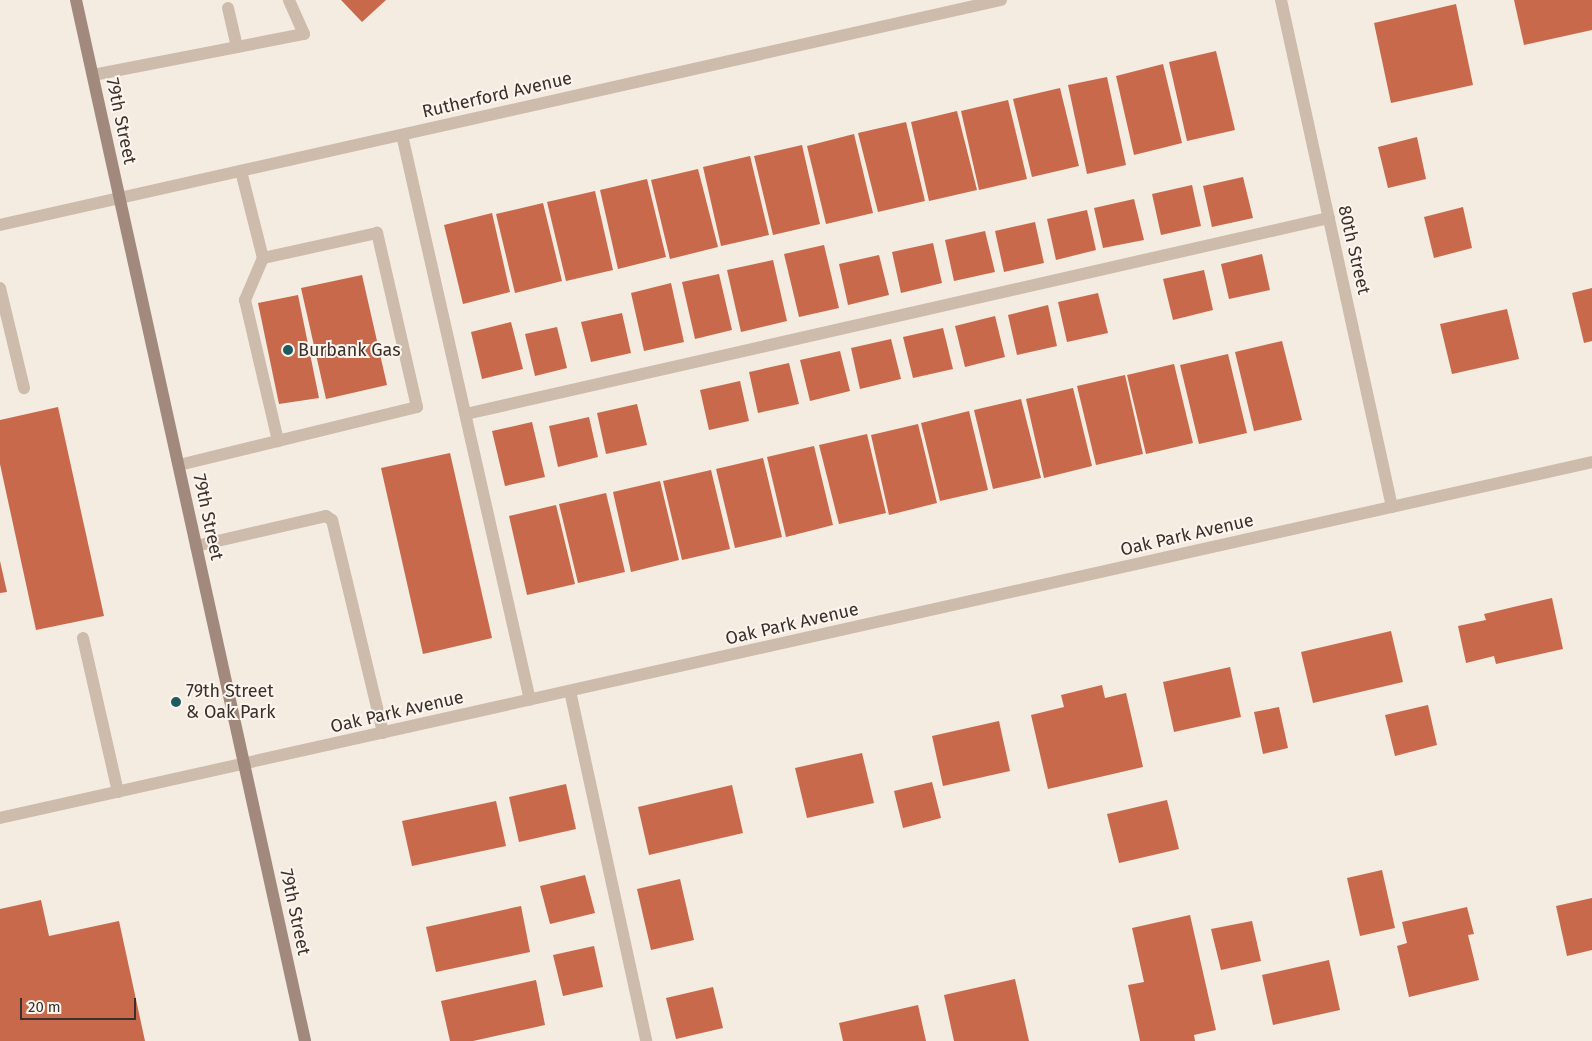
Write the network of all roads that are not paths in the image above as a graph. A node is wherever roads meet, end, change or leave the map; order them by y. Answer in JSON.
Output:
{"nodes":[{"id":1,"x":76,"y":0,"type":"edge"},
{"id":2,"x":289,"y":0,"type":"edge"},
{"id":3,"x":1001,"y":0,"type":"edge"},
{"id":4,"x":1280,"y":0,"type":"edge"},
{"id":5,"x":228,"y":8,"type":"dead end"},
{"id":6,"x":237,"y":47,"type":"junction"},
{"id":7,"x":93,"y":75,"type":"junction"},
{"id":8,"x":402,"y":135,"type":"junction"},
{"id":9,"x":241,"y":171,"type":"junction"},
{"id":10,"x":120,"y":199,"type":"junction"},
{"id":11,"x":1329,"y":218,"type":"junction"},
{"id":12,"x":0,"y":225,"type":"edge"},
{"id":13,"x":263,"y":258,"type":"junction"},
{"id":14,"x":0,"y":288,"type":"edge"},
{"id":15,"x":24,"y":388,"type":"dead end"},
{"id":16,"x":466,"y":414,"type":"junction"},
{"id":17,"x":278,"y":441,"type":"junction"},
{"id":18,"x":1592,"y":462,"type":"edge"},
{"id":19,"x":179,"y":466,"type":"junction"},
{"id":20,"x":1392,"y":507,"type":"junction"},
{"id":21,"x":196,"y":546,"type":"junction"},
{"id":22,"x":83,"y":638,"type":"dead end"},
{"id":23,"x":570,"y":691,"type":"junction"},
{"id":24,"x":530,"y":700,"type":"junction"},
{"id":25,"x":382,"y":733,"type":"junction"},
{"id":26,"x":244,"y":764,"type":"junction"},
{"id":27,"x":118,"y":792,"type":"junction"},
{"id":28,"x":0,"y":818,"type":"edge"},
{"id":29,"x":306,"y":1041,"type":"edge"},
{"id":30,"x":646,"y":1041,"type":"edge"}],
"edges":[{"from":1,"to":7,"type":"main road","name":"79th Street"},
{"from":2,"to":6,"type":"street"},
{"from":3,"to":8,"type":"street","name":"Rutherford Avenue"},
{"from":4,"to":11,"type":"street","name":"80th Street"},
{"from":5,"to":6,"type":"street"},
{"from":6,"to":7,"type":"street"},
{"from":7,"to":10,"type":"main road","name":"79th Street"},
{"from":8,"to":9,"type":"street","name":"Rutherford Avenue"},
{"from":8,"to":16,"type":"street"},
{"from":9,"to":10,"type":"street","name":"Rutherford Avenue"},
{"from":9,"to":13,"type":"street"},
{"from":10,"to":12,"type":"street","name":"Rutherford Avenue"},
{"from":10,"to":19,"type":"main road","name":"79th Street"},
{"from":11,"to":16,"type":"street"},
{"from":11,"to":20,"type":"street","name":"80th Street"},
{"from":13,"to":17,"type":"street"},
{"from":13,"to":17,"type":"street"},
{"from":14,"to":15,"type":"street"},
{"from":16,"to":24,"type":"street"},
{"from":17,"to":19,"type":"street"},
{"from":18,"to":20,"type":"street","name":"Oak Park Avenue"},
{"from":19,"to":21,"type":"main road","name":"79th Street"},
{"from":20,"to":23,"type":"street","name":"Oak Park Avenue"},
{"from":21,"to":25,"type":"street"},
{"from":21,"to":26,"type":"main road","name":"79th Street"},
{"from":22,"to":27,"type":"street"},
{"from":23,"to":24,"type":"street","name":"Oak Park Avenue"},
{"from":23,"to":30,"type":"street"},
{"from":24,"to":25,"type":"street","name":"Oak Park Avenue"},
{"from":25,"to":26,"type":"street","name":"Oak Park Avenue"},
{"from":26,"to":27,"type":"street","name":"Oak Park Avenue"},
{"from":26,"to":29,"type":"main road","name":"79th Street"},
{"from":27,"to":28,"type":"street","name":"Oak Park Avenue"}]}
